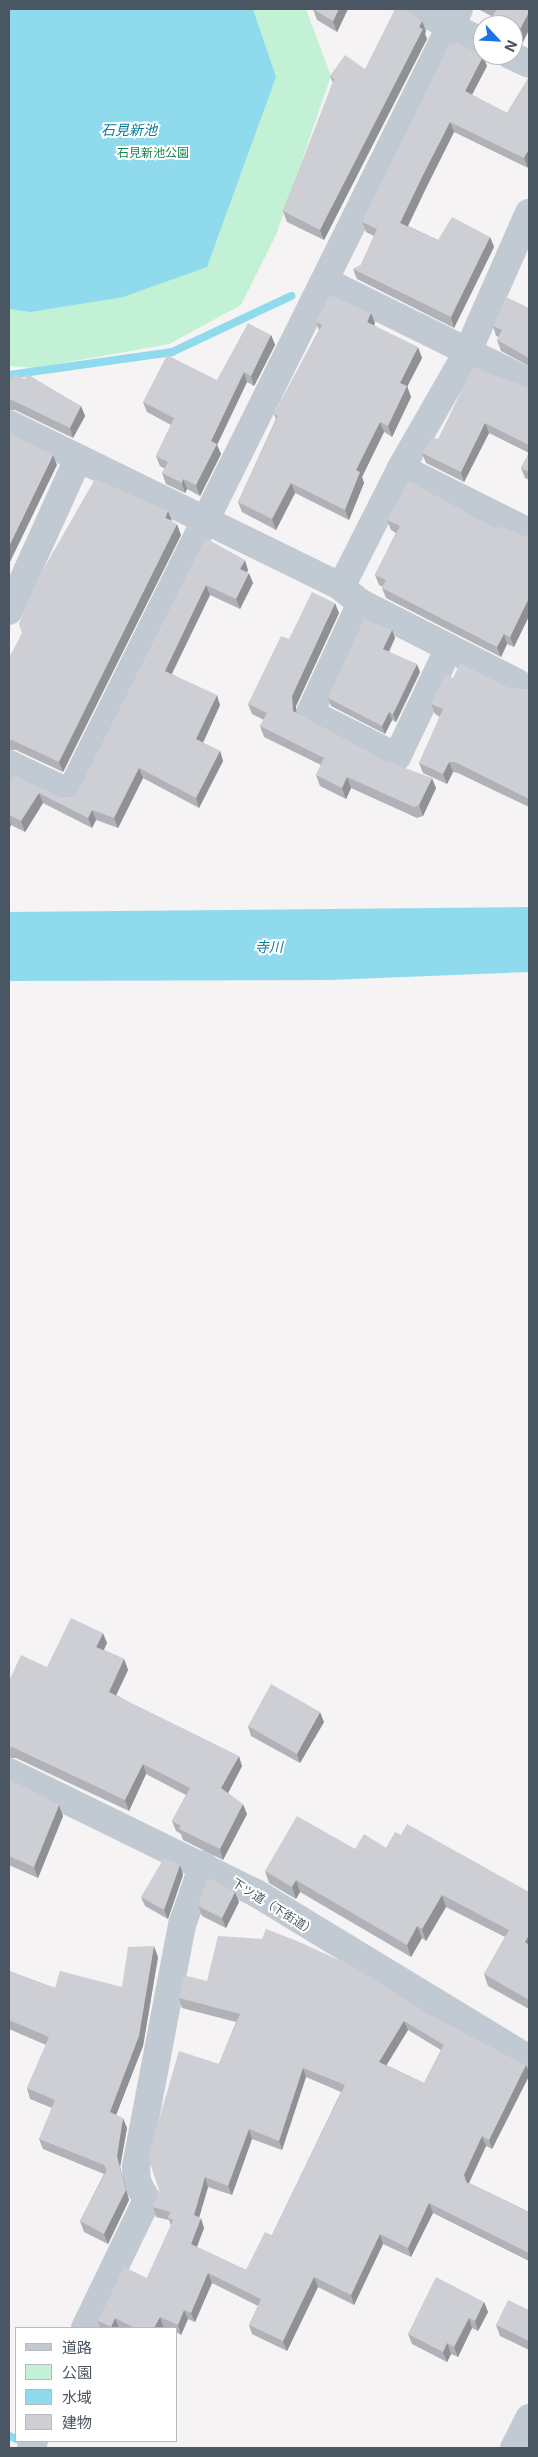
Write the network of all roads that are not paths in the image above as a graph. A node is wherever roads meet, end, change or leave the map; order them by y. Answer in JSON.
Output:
{"nodes":[{"id":1,"x":416,"y":9,"type":"edge"},
{"id":2,"x":455,"y":17,"type":"edge"},
{"id":3,"x":473,"y":33,"type":"edge"},
{"id":4,"x":529,"y":213,"type":"edge"},
{"id":5,"x":523,"y":242,"type":"edge"},
{"id":6,"x":327,"y":282,"type":"junction"},
{"id":7,"x":468,"y":351,"type":"junction"},
{"id":8,"x":529,"y":382,"type":"edge"},
{"id":9,"x":9,"y":424,"type":"edge"},
{"id":10,"x":78,"y":459,"type":"junction"},
{"id":11,"x":401,"y":468,"type":"junction"},
{"id":12,"x":201,"y":522,"type":"junction"},
{"id":13,"x":529,"y":532,"type":"edge"},
{"id":14,"x":351,"y":595,"type":"junction"},
{"id":15,"x":9,"y":611,"type":"edge"},
{"id":16,"x":449,"y":648,"type":"junction"},
{"id":17,"x":518,"y":683,"type":"dead end"},
{"id":18,"x":9,"y":764,"type":"edge"},
{"id":19,"x":9,"y":1772,"type":"edge"},
{"id":20,"x":203,"y":1865,"type":"junction"},
{"id":21,"x":529,"y":2059,"type":"edge"},
{"id":22,"x":85,"y":2327,"type":"edge"},
{"id":23,"x":529,"y":2418,"type":"edge"},
{"id":24,"x":9,"y":2445,"type":"edge"},
{"id":25,"x":16,"y":2448,"type":"edge"},
{"id":26,"x":514,"y":2448,"type":"edge"}],
"edges":[{"from":1,"to":2,"type":"street"},
{"from":2,"to":3,"type":"street"},
{"from":2,"to":6,"type":"street"},
{"from":4,"to":5,"type":"street"},
{"from":5,"to":7,"type":"street"},
{"from":6,"to":7,"type":"street"},
{"from":6,"to":12,"type":"street"},
{"from":7,"to":8,"type":"street"},
{"from":7,"to":11,"type":"street"},
{"from":9,"to":10,"type":"street"},
{"from":10,"to":12,"type":"street"},
{"from":10,"to":15,"type":"street"},
{"from":11,"to":13,"type":"street"},
{"from":11,"to":14,"type":"street"},
{"from":12,"to":14,"type":"street"},
{"from":12,"to":18,"type":"street"},
{"from":14,"to":16,"type":"street"},
{"from":14,"to":16,"type":"street"},
{"from":16,"to":17,"type":"street"},
{"from":19,"to":20,"type":"street","name":"下ツ道（下街道）"},
{"from":20,"to":21,"type":"street","name":"下ツ道（下街道）"},
{"from":20,"to":22,"type":"street"},
{"from":23,"to":26,"type":"street"},
{"from":24,"to":25,"type":"street"}]}
